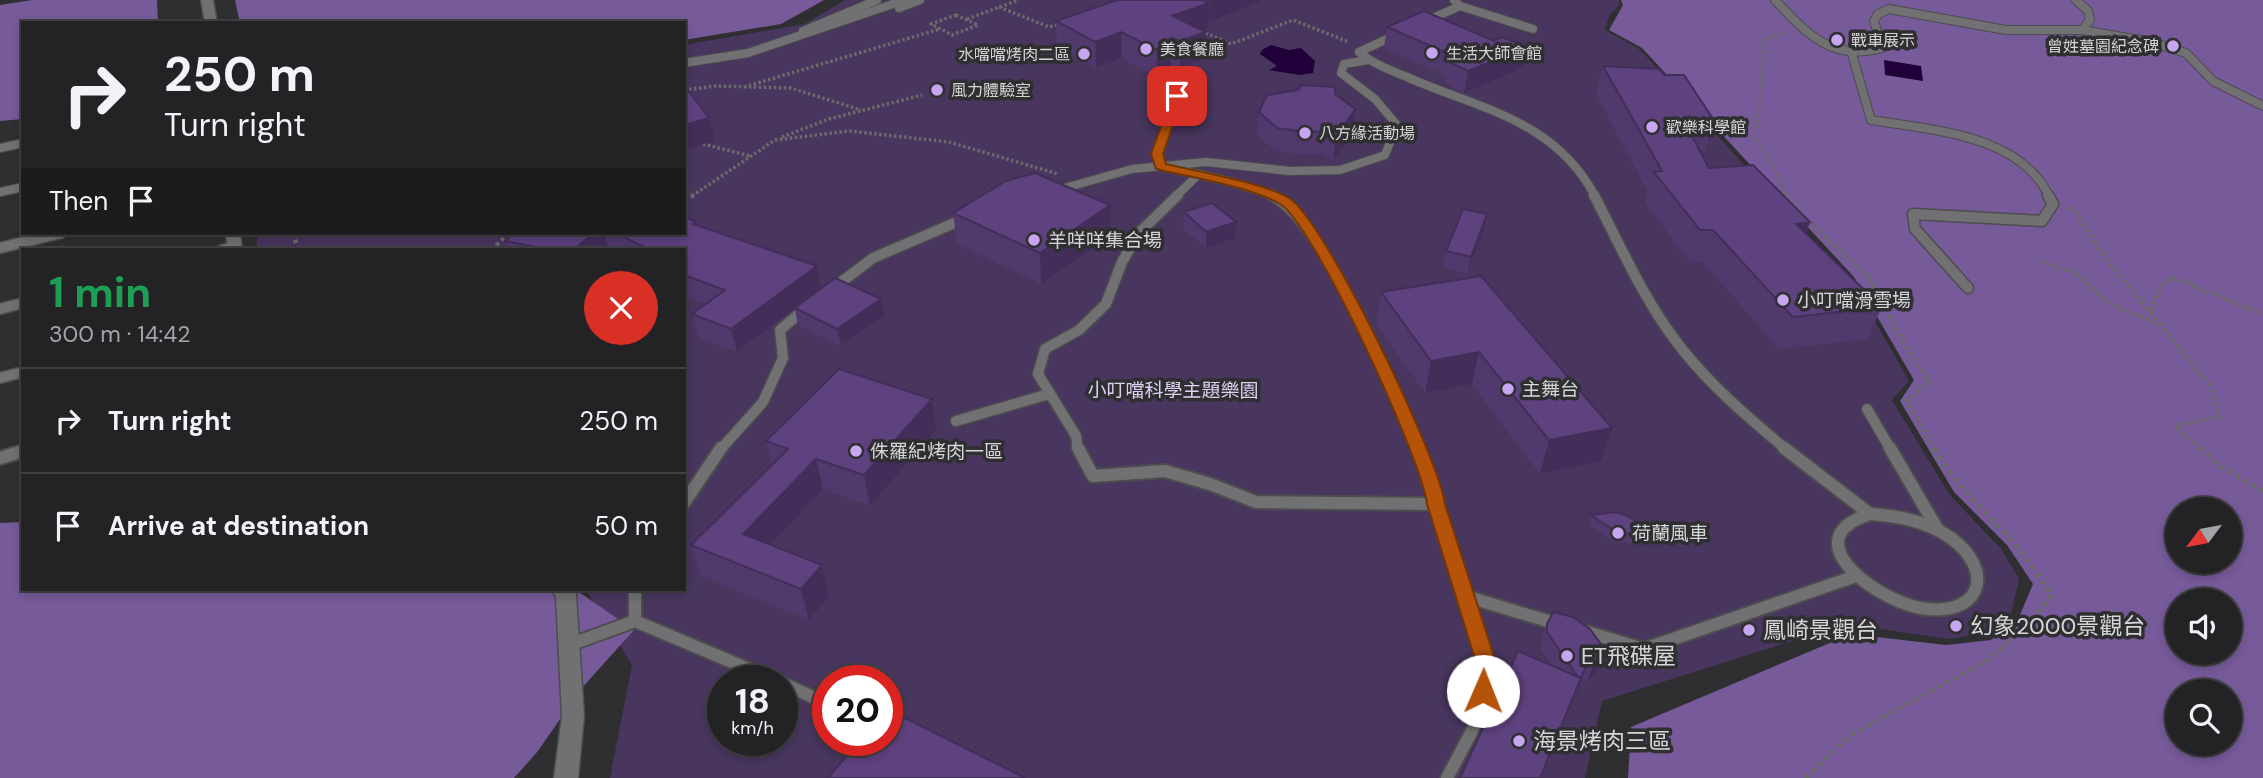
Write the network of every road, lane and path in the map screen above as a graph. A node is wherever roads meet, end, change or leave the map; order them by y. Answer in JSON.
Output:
{"nodes":[{"id":1,"x":207,"y":0,"type":"edge"},
{"id":2,"x":877,"y":0,"type":"edge"},
{"id":3,"x":905,"y":0,"type":"edge"},
{"id":4,"x":920,"y":0,"type":"edge"},
{"id":5,"x":1019,"y":0,"type":"edge"},
{"id":6,"x":1775,"y":0,"type":"edge"},
{"id":7,"x":2076,"y":0,"type":"edge"},
{"id":8,"x":1457,"y":3,"type":"edge"},
{"id":9,"x":999,"y":7,"type":"junction"},
{"id":10,"x":966,"y":20,"type":"junction"},
{"id":11,"x":211,"y":21,"type":"edge"},
{"id":12,"x":1062,"y":23,"type":"edge"},
{"id":13,"x":1417,"y":25,"type":"edge"},
{"id":14,"x":940,"y":29,"type":"junction"},
{"id":15,"x":1533,"y":29,"type":"dead end"},
{"id":16,"x":2082,"y":30,"type":"junction"},
{"id":17,"x":1199,"y":31,"type":"edge"},
{"id":18,"x":1404,"y":31,"type":"edge"},
{"id":19,"x":786,"y":42,"type":"junction"},
{"id":20,"x":1366,"y":48,"type":"junction"},
{"id":21,"x":1852,"y":54,"type":"junction"},
{"id":22,"x":1368,"y":60,"type":"junction"},
{"id":23,"x":686,"y":63,"type":"edge"},
{"id":24,"x":1173,"y":70,"type":"dead end"},
{"id":25,"x":744,"y":87,"type":"junction"},
{"id":26,"x":686,"y":90,"type":"edge"},
{"id":27,"x":922,"y":95,"type":"dead end"},
{"id":28,"x":2263,"y":106,"type":"edge"},
{"id":29,"x":861,"y":110,"type":"junction"},
{"id":30,"x":775,"y":140,"type":"junction"},
{"id":31,"x":21,"y":143,"type":"edge"},
{"id":32,"x":704,"y":144,"type":"dead end"},
{"id":33,"x":0,"y":148,"type":"edge"},
{"id":34,"x":751,"y":156,"type":"junction"},
{"id":35,"x":1161,"y":166,"type":"junction"},
{"id":36,"x":1199,"y":174,"type":"junction"},
{"id":37,"x":1086,"y":182,"type":"junction"},
{"id":38,"x":21,"y":187,"type":"edge"},
{"id":39,"x":0,"y":192,"type":"edge"},
{"id":40,"x":1050,"y":192,"type":"edge"},
{"id":41,"x":686,"y":199,"type":"edge"},
{"id":42,"x":2052,"y":201,"type":"junction"},
{"id":43,"x":977,"y":214,"type":"edge"},
{"id":44,"x":53,"y":235,"type":"edge"},
{"id":45,"x":508,"y":235,"type":"edge"},
{"id":46,"x":0,"y":248,"type":"edge"},
{"id":47,"x":493,"y":248,"type":"edge"},
{"id":48,"x":2043,"y":262,"type":"dead end"},
{"id":49,"x":1968,"y":288,"type":"dead end"},
{"id":50,"x":825,"y":294,"type":"edge"},
{"id":51,"x":815,"y":302,"type":"edge"},
{"id":52,"x":21,"y":304,"type":"edge"},
{"id":53,"x":0,"y":309,"type":"edge"},
{"id":54,"x":2263,"y":314,"type":"edge"},
{"id":55,"x":2161,"y":326,"type":"junction"},
{"id":56,"x":2186,"y":356,"type":"junction"},
{"id":57,"x":21,"y":373,"type":"edge"},
{"id":58,"x":0,"y":378,"type":"edge"},
{"id":59,"x":1049,"y":394,"type":"junction"},
{"id":60,"x":1867,"y":409,"type":"dead end"},
{"id":61,"x":956,"y":421,"type":"dead end"},
{"id":62,"x":21,"y":452,"type":"edge"},
{"id":63,"x":0,"y":458,"type":"edge"},
{"id":64,"x":2263,"y":491,"type":"edge"},
{"id":65,"x":686,"y":500,"type":"edge"},
{"id":66,"x":1436,"y":504,"type":"junction"},
{"id":67,"x":1870,"y":514,"type":"junction"},
{"id":68,"x":1939,"y":531,"type":"junction"},
{"id":69,"x":1856,"y":576,"type":"junction"},
{"id":70,"x":563,"y":591,"type":"edge"},
{"id":71,"x":635,"y":591,"type":"edge"},
{"id":72,"x":1465,"y":596,"type":"junction"},
{"id":73,"x":635,"y":621,"type":"junction"},
{"id":74,"x":569,"y":645,"type":"junction"},
{"id":75,"x":739,"y":665,"type":"edge"},
{"id":76,"x":566,"y":778,"type":"edge"},
{"id":77,"x":1447,"y":778,"type":"edge"}],
"edges":[{"from":1,"to":11,"type":"street"},
{"from":2,"to":19,"type":"lane"},
{"from":3,"to":19,"type":"lane"},
{"from":4,"to":19,"type":"lane"},
{"from":5,"to":9,"type":"path"},
{"from":6,"to":21,"type":"lane"},
{"from":7,"to":16,"type":"lane"},
{"from":8,"to":13,"type":"lane"},
{"from":8,"to":15,"type":"lane"},
{"from":9,"to":10,"type":"path"},
{"from":9,"to":12,"type":"path"},
{"from":10,"to":14,"type":"path"},
{"from":10,"to":14,"type":"path"},
{"from":14,"to":25,"type":"path"},
{"from":16,"to":21,"type":"lane"},
{"from":16,"to":28,"type":"lane"},
{"from":17,"to":20,"type":"path"},
{"from":18,"to":20,"type":"lane"},
{"from":19,"to":23,"type":"lane"},
{"from":20,"to":22,"type":"lane"},
{"from":21,"to":42,"type":"lane"},
{"from":22,"to":35,"type":"lane"},
{"from":22,"to":67,"type":"lane"},
{"from":24,"to":35,"type":"lane"},
{"from":25,"to":26,"type":"path"},
{"from":25,"to":29,"type":"path"},
{"from":27,"to":29,"type":"path"},
{"from":29,"to":30,"type":"path"},
{"from":30,"to":34,"type":"path"},
{"from":30,"to":37,"type":"path"},
{"from":31,"to":33,"type":"lane"},
{"from":32,"to":34,"type":"path"},
{"from":34,"to":41,"type":"path"},
{"from":35,"to":36,"type":"lane"},
{"from":35,"to":37,"type":"lane"},
{"from":36,"to":59,"type":"lane"},
{"from":36,"to":66,"type":"lane"},
{"from":37,"to":40,"type":"lane"},
{"from":38,"to":39,"type":"lane"},
{"from":42,"to":49,"type":"lane"},
{"from":42,"to":55,"type":"path"},
{"from":43,"to":50,"type":"lane"},
{"from":44,"to":46,"type":"lane"},
{"from":45,"to":47,"type":"path"},
{"from":48,"to":55,"type":"path"},
{"from":51,"to":65,"type":"lane"},
{"from":52,"to":53,"type":"lane"},
{"from":54,"to":56,"type":"path"},
{"from":55,"to":56,"type":"path"},
{"from":56,"to":64,"type":"path"},
{"from":57,"to":58,"type":"lane"},
{"from":59,"to":61,"type":"lane"},
{"from":59,"to":66,"type":"lane"},
{"from":60,"to":68,"type":"lane"},
{"from":62,"to":63,"type":"lane"},
{"from":66,"to":72,"type":"lane"},
{"from":67,"to":68,"type":"lane"},
{"from":67,"to":69,"type":"lane"},
{"from":68,"to":69,"type":"lane"},
{"from":69,"to":72,"type":"lane"},
{"from":70,"to":74,"type":"street"},
{"from":71,"to":73,"type":"lane"},
{"from":72,"to":77,"type":"lane"},
{"from":73,"to":74,"type":"lane"},
{"from":73,"to":75,"type":"lane"},
{"from":74,"to":76,"type":"street"}]}
